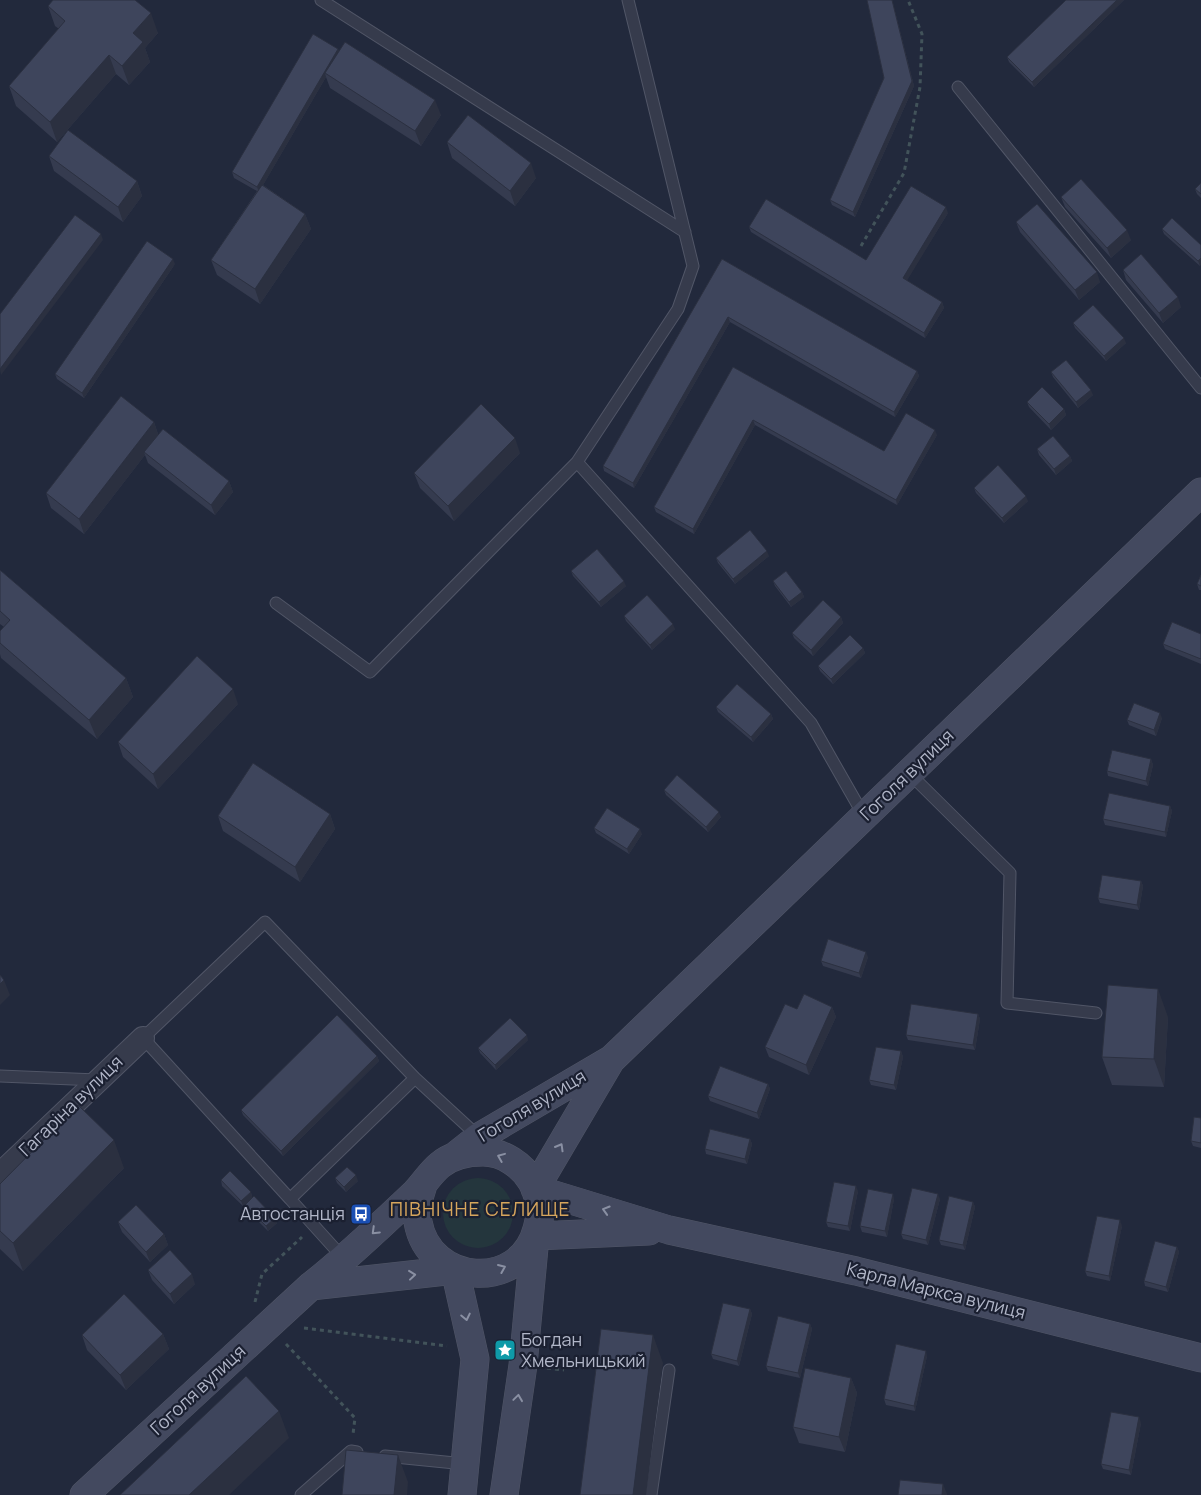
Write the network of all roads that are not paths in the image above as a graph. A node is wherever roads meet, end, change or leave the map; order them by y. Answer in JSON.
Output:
{"nodes":[{"id":1,"x":321,"y":0,"type":"edge"},
{"id":2,"x":628,"y":0,"type":"edge"},
{"id":3,"x":958,"y":86,"type":"dead end"},
{"id":4,"x":685,"y":232,"type":"junction"},
{"id":5,"x":1201,"y":388,"type":"edge"},
{"id":6,"x":577,"y":462,"type":"junction"},
{"id":7,"x":1201,"y":492,"type":"edge"},
{"id":8,"x":276,"y":603,"type":"dead end"},
{"id":9,"x":909,"y":773,"type":"junction"},
{"id":10,"x":864,"y":816,"type":"junction"},
{"id":11,"x":1096,"y":1013,"type":"dead end"},
{"id":12,"x":143,"y":1038,"type":"junction"},
{"id":13,"x":612,"y":1059,"type":"junction"},
{"id":14,"x":0,"y":1076,"type":"edge"},
{"id":15,"x":414,"y":1078,"type":"junction"},
{"id":16,"x":98,"y":1080,"type":"junction"},
{"id":17,"x":479,"y":1137,"type":"junction"},
{"id":18,"x":454,"y":1156,"type":"junction"},
{"id":19,"x":0,"y":1174,"type":"edge"},
{"id":20,"x":423,"y":1185,"type":"junction"},
{"id":21,"x":535,"y":1189,"type":"junction"},
{"id":22,"x":290,"y":1199,"type":"junction"},
{"id":23,"x":669,"y":1230,"type":"junction"},
{"id":24,"x":536,"y":1236,"type":"junction"},
{"id":25,"x":345,"y":1260,"type":"junction"},
{"id":26,"x":455,"y":1270,"type":"junction"},
{"id":27,"x":311,"y":1286,"type":"junction"},
{"id":28,"x":1201,"y":1358,"type":"edge"},
{"id":29,"x":669,"y":1370,"type":"dead end"},
{"id":30,"x":351,"y":1451,"type":"junction"},
{"id":31,"x":465,"y":1464,"type":"junction"},
{"id":32,"x":350,"y":1469,"type":"edge"},
{"id":33,"x":84,"y":1495,"type":"edge"},
{"id":34,"x":300,"y":1495,"type":"edge"},
{"id":35,"x":462,"y":1495,"type":"edge"},
{"id":36,"x":504,"y":1495,"type":"edge"},
{"id":37,"x":651,"y":1495,"type":"edge"}],
"edges":[{"from":1,"to":4,"type":"lane"},
{"from":2,"to":4,"type":"lane"},
{"from":3,"to":5,"type":"lane"},
{"from":4,"to":6,"type":"lane"},
{"from":6,"to":8,"type":"lane"},
{"from":6,"to":10,"type":"lane"},
{"from":7,"to":9,"type":"main road","name":"Гоголя вулиця"},
{"from":9,"to":10,"type":"main road","name":"Гоголя вулиця"},
{"from":9,"to":11,"type":"lane"},
{"from":10,"to":13,"type":"main road","name":"Гоголя вулиця"},
{"from":12,"to":15,"type":"lane"},
{"from":12,"to":16,"type":"street","name":"Гагаріна вулиця"},
{"from":12,"to":22,"type":"lane"},
{"from":13,"to":17,"type":"main road","name":"Гоголя вулиця"},
{"from":21,"to":13,"type":"main road","name":"Гоголя вулиця","one_way":true},
{"from":14,"to":16,"type":"lane"},
{"from":15,"to":17,"type":"lane"},
{"from":15,"to":22,"type":"lane"},
{"from":16,"to":19,"type":"street","name":"Гагаріна вулиця"},
{"from":17,"to":18,"type":"main road","name":"Гоголя вулиця"},
{"from":18,"to":20,"type":"main road","name":"Гоголя вулиця"},
{"from":21,"to":18,"type":"main road","name":"Гоголя вулиця","one_way":true},
{"from":20,"to":25,"type":"main road","name":"Гоголя вулиця","one_way":true},
{"from":20,"to":26,"type":"main road","name":"Гоголя вулиця"},
{"from":23,"to":21,"type":"main road","name":"Карла Маркса вулиця","one_way":true},
{"from":21,"to":24,"type":"main road","name":"Гоголя вулиця"},
{"from":22,"to":25,"type":"lane"},
{"from":23,"to":24,"type":"main road","name":"Карла Маркса вулиця"},
{"from":23,"to":28,"type":"main road","name":"Карла Маркса вулиця"},
{"from":26,"to":24,"type":"main road","name":"Гоголя вулиця","one_way":true},
{"from":36,"to":24,"type":"main road","one_way":true},
{"from":25,"to":27,"type":"main road","name":"Гоголя вулиця"},
{"from":27,"to":26,"type":"main road","name":"Гоголя вулиця","one_way":true},
{"from":26,"to":31,"type":"main road","one_way":true},
{"from":27,"to":33,"type":"main road","name":"Гоголя вулиця"},
{"from":29,"to":37,"type":"lane"},
{"from":30,"to":31,"type":"lane"},
{"from":30,"to":32,"type":"lane"},
{"from":30,"to":34,"type":"lane"},
{"from":31,"to":35,"type":"main road"}]}
